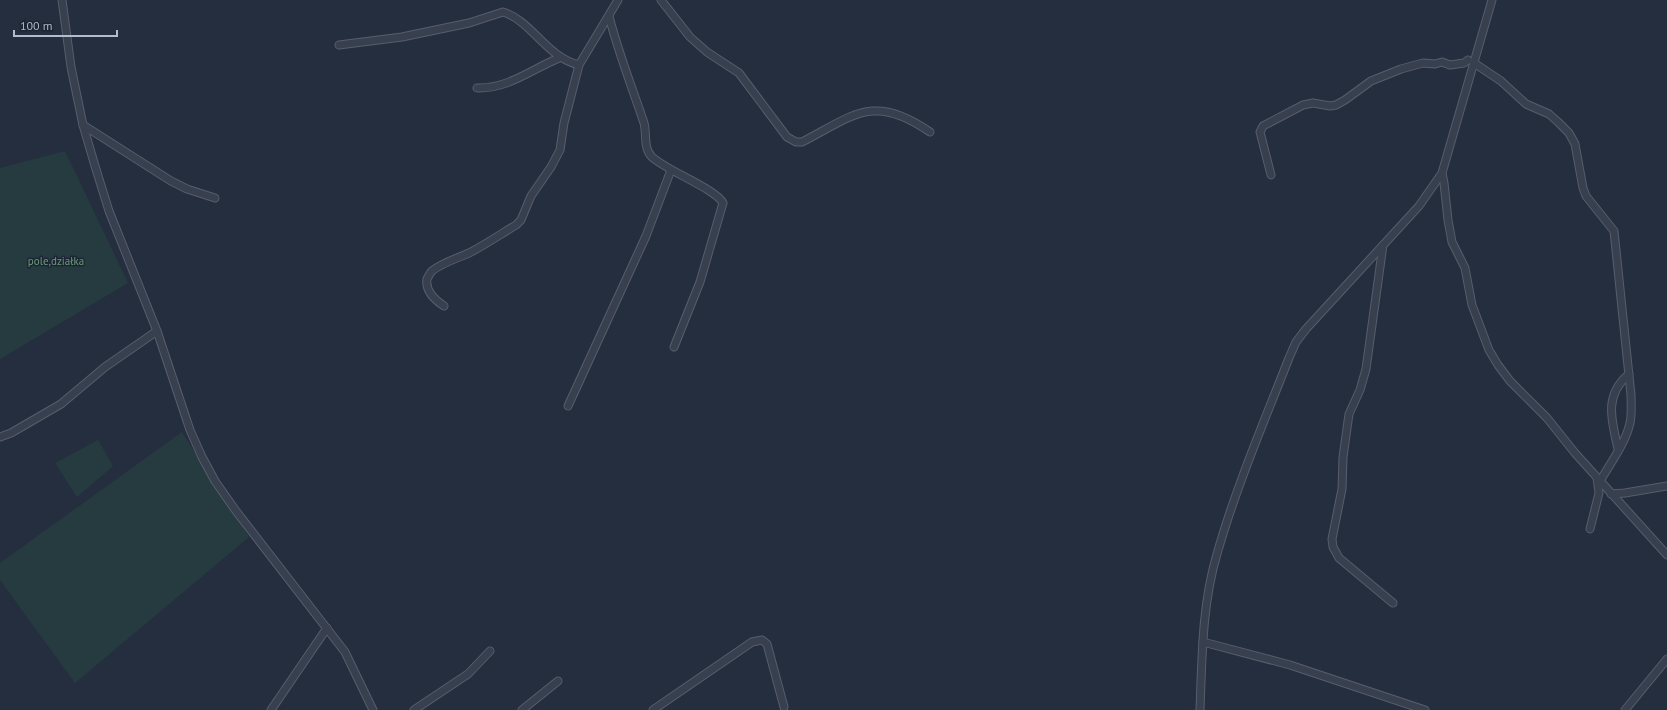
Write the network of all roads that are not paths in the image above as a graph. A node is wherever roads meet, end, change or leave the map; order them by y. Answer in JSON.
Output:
{"nodes":[{"id":1,"x":62,"y":0,"type":"edge"},
{"id":2,"x":618,"y":0,"type":"edge"},
{"id":3,"x":661,"y":0,"type":"edge"},
{"id":4,"x":1492,"y":0,"type":"edge"},
{"id":5,"x":609,"y":16,"type":"junction"},
{"id":6,"x":339,"y":45,"type":"dead end"},
{"id":7,"x":559,"y":58,"type":"junction"},
{"id":8,"x":1471,"y":62,"type":"junction"},
{"id":9,"x":579,"y":65,"type":"junction"},
{"id":10,"x":477,"y":88,"type":"dead end"},
{"id":11,"x":83,"y":125,"type":"junction"},
{"id":12,"x":930,"y":132,"type":"dead end"},
{"id":13,"x":671,"y":170,"type":"junction"},
{"id":14,"x":1442,"y":173,"type":"junction"},
{"id":15,"x":1271,"y":175,"type":"dead end"},
{"id":16,"x":216,"y":198,"type":"dead end"},
{"id":17,"x":1383,"y":245,"type":"junction"},
{"id":18,"x":444,"y":306,"type":"dead end"},
{"id":19,"x":157,"y":332,"type":"junction"},
{"id":20,"x":674,"y":346,"type":"dead end"},
{"id":21,"x":1629,"y":374,"type":"junction"},
{"id":22,"x":568,"y":406,"type":"dead end"},
{"id":23,"x":0,"y":436,"type":"edge"},
{"id":24,"x":1618,"y":449,"type":"junction"},
{"id":25,"x":1599,"y":480,"type":"junction"},
{"id":26,"x":1667,"y":486,"type":"edge"},
{"id":27,"x":1611,"y":494,"type":"junction"},
{"id":28,"x":1590,"y":529,"type":"dead end"},
{"id":29,"x":1667,"y":555,"type":"edge"},
{"id":30,"x":1393,"y":602,"type":"dead end"},
{"id":31,"x":327,"y":628,"type":"junction"},
{"id":32,"x":1203,"y":642,"type":"junction"},
{"id":33,"x":490,"y":651,"type":"dead end"},
{"id":34,"x":1667,"y":659,"type":"edge"},
{"id":35,"x":558,"y":682,"type":"dead end"},
{"id":36,"x":784,"y":707,"type":"dead end"},
{"id":37,"x":271,"y":710,"type":"edge"},
{"id":38,"x":373,"y":710,"type":"edge"},
{"id":39,"x":414,"y":710,"type":"edge"},
{"id":40,"x":522,"y":710,"type":"edge"},
{"id":41,"x":653,"y":710,"type":"edge"},
{"id":42,"x":1200,"y":710,"type":"edge"},
{"id":43,"x":1426,"y":710,"type":"edge"},
{"id":44,"x":1625,"y":710,"type":"edge"}],
"edges":[{"from":1,"to":11,"type":"street"},
{"from":2,"to":5,"type":"street"},
{"from":3,"to":12,"type":"street"},
{"from":4,"to":8,"type":"street"},
{"from":5,"to":9,"type":"street"},
{"from":5,"to":13,"type":"street"},
{"from":6,"to":7,"type":"street"},
{"from":7,"to":9,"type":"street"},
{"from":7,"to":10,"type":"street"},
{"from":8,"to":14,"type":"street"},
{"from":8,"to":15,"type":"street"},
{"from":8,"to":21,"type":"street"},
{"from":9,"to":18,"type":"street"},
{"from":11,"to":16,"type":"street"},
{"from":11,"to":19,"type":"street"},
{"from":13,"to":20,"type":"street"},
{"from":13,"to":22,"type":"street"},
{"from":14,"to":17,"type":"street"},
{"from":14,"to":25,"type":"street"},
{"from":17,"to":30,"type":"street"},
{"from":17,"to":32,"type":"street"},
{"from":19,"to":23,"type":"street"},
{"from":19,"to":31,"type":"street"},
{"from":21,"to":24,"type":"street"},
{"from":21,"to":24,"type":"street"},
{"from":24,"to":25,"type":"street"},
{"from":25,"to":27,"type":"street"},
{"from":25,"to":28,"type":"street"},
{"from":26,"to":27,"type":"street"},
{"from":27,"to":29,"type":"street"},
{"from":31,"to":37,"type":"street"},
{"from":31,"to":38,"type":"street"},
{"from":32,"to":42,"type":"street"},
{"from":32,"to":43,"type":"street"},
{"from":33,"to":39,"type":"street"},
{"from":34,"to":44,"type":"street"},
{"from":35,"to":40,"type":"street"},
{"from":36,"to":41,"type":"street"}]}
